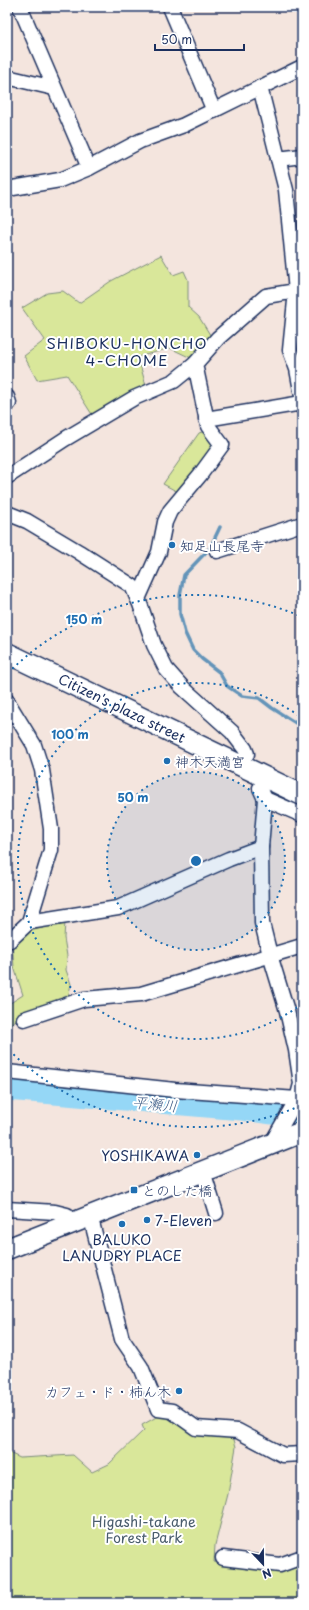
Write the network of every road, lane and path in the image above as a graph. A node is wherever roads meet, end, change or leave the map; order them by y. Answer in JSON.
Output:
{"nodes":[{"id":1,"x":20,"y":7,"type":"edge"},
{"id":2,"x":170,"y":7,"type":"edge"},
{"id":3,"x":302,"y":67,"type":"edge"},
{"id":4,"x":7,"y":77,"type":"edge"},
{"id":5,"x":260,"y":87,"type":"junction"},
{"id":6,"x":54,"y":88,"type":"junction"},
{"id":7,"x":214,"y":111,"type":"junction"},
{"id":8,"x":302,"y":156,"type":"edge"},
{"id":9,"x":278,"y":159,"type":"junction"},
{"id":10,"x":89,"y":168,"type":"junction"},
{"id":11,"x":7,"y":189,"type":"edge"},
{"id":12,"x":296,"y":291,"type":"junction"},
{"id":13,"x":297,"y":313,"type":"edge"},
{"id":14,"x":195,"y":364,"type":"junction"},
{"id":15,"x":7,"y":397,"type":"edge"},
{"id":16,"x":302,"y":403,"type":"edge"},
{"id":17,"x":7,"y":404,"type":"edge"},
{"id":18,"x":302,"y":407,"type":"edge"},
{"id":19,"x":206,"y":418,"type":"junction"},
{"id":20,"x":7,"y":477,"type":"edge"},
{"id":21,"x":7,"y":513,"type":"edge"},
{"id":22,"x":302,"y":524,"type":"edge"},
{"id":23,"x":217,"y":551,"type":"dead end"},
{"id":24,"x":138,"y":599,"type":"junction"},
{"id":25,"x":7,"y":653,"type":"edge"},
{"id":26,"x":7,"y":700,"type":"edge"},
{"id":27,"x":247,"y":754,"type":"dead end"},
{"id":28,"x":302,"y":795,"type":"edge"},
{"id":29,"x":302,"y":815,"type":"edge"},
{"id":30,"x":261,"y":847,"type":"junction"},
{"id":31,"x":29,"y":922,"type":"junction"},
{"id":32,"x":7,"y":941,"type":"edge"},
{"id":33,"x":302,"y":946,"type":"edge"},
{"id":34,"x":270,"y":955,"type":"junction"},
{"id":35,"x":24,"y":1019,"type":"dead end"},
{"id":36,"x":7,"y":1072,"type":"edge"},
{"id":37,"x":297,"y":1099,"type":"junction"},
{"id":38,"x":302,"y":1132,"type":"edge"},
{"id":39,"x":270,"y":1144,"type":"junction"},
{"id":40,"x":203,"y":1171,"type":"junction"},
{"id":41,"x":7,"y":1209,"type":"edge"},
{"id":42,"x":216,"y":1213,"type":"dead end"},
{"id":43,"x":90,"y":1215,"type":"junction"},
{"id":44,"x":70,"y":1223,"type":"junction"},
{"id":45,"x":7,"y":1249,"type":"edge"},
{"id":46,"x":302,"y":1454,"type":"edge"},
{"id":47,"x":302,"y":1557,"type":"edge"},
{"id":48,"x":223,"y":1558,"type":"dead end"}],
"edges":[{"from":1,"to":6,"type":"street"},
{"from":2,"to":7,"type":"street"},
{"from":3,"to":5,"type":"street"},
{"from":4,"to":6,"type":"street"},
{"from":5,"to":7,"type":"street"},
{"from":5,"to":9,"type":"street"},
{"from":6,"to":10,"type":"street"},
{"from":7,"to":10,"type":"street"},
{"from":8,"to":9,"type":"street"},
{"from":9,"to":12,"type":"street"},
{"from":10,"to":11,"type":"street"},
{"from":12,"to":13,"type":"street"},
{"from":12,"to":14,"type":"street"},
{"from":13,"to":16,"type":"street"},
{"from":14,"to":19,"type":"street"},
{"from":14,"to":20,"type":"street"},
{"from":15,"to":17,"type":"street"},
{"from":16,"to":18,"type":"street"},
{"from":16,"to":19,"type":"street"},
{"from":19,"to":24,"type":"street"},
{"from":21,"to":24,"type":"street"},
{"from":22,"to":23,"type":"street"},
{"from":24,"to":27,"type":"street"},
{"from":25,"to":28,"type":"street","name":"Citizen's plaza street"},
{"from":26,"to":31,"type":"street"},
{"from":29,"to":30,"type":"street"},
{"from":30,"to":31,"type":"street"},
{"from":30,"to":34,"type":"street"},
{"from":31,"to":32,"type":"street"},
{"from":33,"to":34,"type":"street"},
{"from":34,"to":35,"type":"street"},
{"from":34,"to":37,"type":"street"},
{"from":36,"to":37,"type":"street"},
{"from":37,"to":39,"type":"street"},
{"from":38,"to":39,"type":"street"},
{"from":39,"to":40,"type":"street"},
{"from":40,"to":42,"type":"street"},
{"from":40,"to":43,"type":"street"},
{"from":41,"to":44,"type":"street"},
{"from":43,"to":44,"type":"street"},
{"from":43,"to":46,"type":"street"},
{"from":44,"to":45,"type":"street"},
{"from":47,"to":48,"type":"street"}]}
